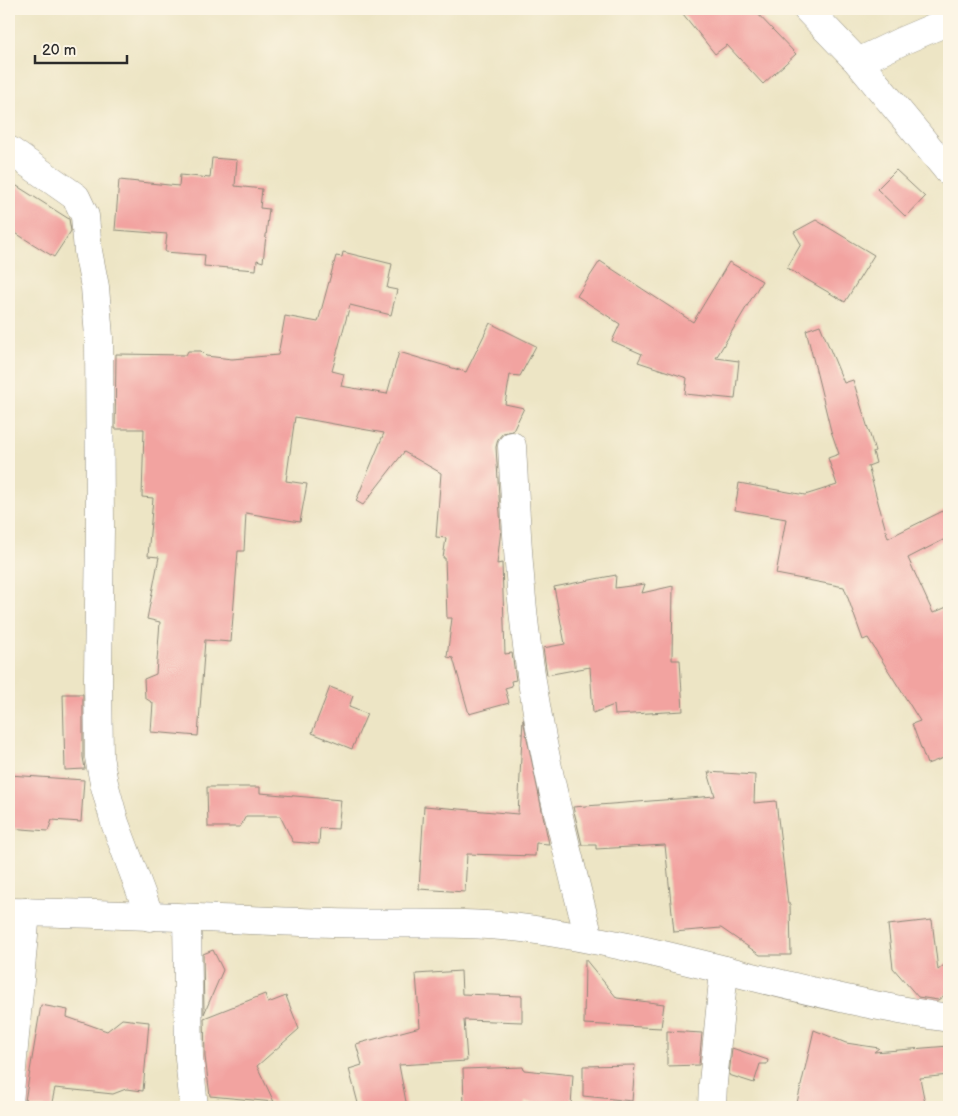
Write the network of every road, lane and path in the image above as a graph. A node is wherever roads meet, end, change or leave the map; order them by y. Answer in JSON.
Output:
{"nodes":[{"id":1,"x":807,"y":9,"type":"edge"},
{"id":2,"x":949,"y":22,"type":"edge"},
{"id":3,"x":858,"y":62,"type":"junction"},
{"id":4,"x":9,"y":150,"type":"edge"},
{"id":5,"x":949,"y":172,"type":"edge"},
{"id":6,"x":512,"y":446,"type":"dead end"},
{"id":7,"x":18,"y":912,"type":"edge"},
{"id":8,"x":150,"y":917,"type":"junction"},
{"id":9,"x":187,"y":918,"type":"junction"},
{"id":10,"x":589,"y":938,"type":"junction"},
{"id":11,"x":724,"y":970,"type":"junction"},
{"id":12,"x":949,"y":1018,"type":"edge"},
{"id":13,"x":9,"y":1103,"type":"edge"},
{"id":14,"x":194,"y":1107,"type":"edge"},
{"id":15,"x":712,"y":1107,"type":"edge"}],
"edges":[{"from":1,"to":3,"type":"street"},
{"from":2,"to":3,"type":"street"},
{"from":3,"to":5,"type":"street"},
{"from":4,"to":8,"type":"street"},
{"from":6,"to":10,"type":"street"},
{"from":7,"to":8,"type":"street"},
{"from":7,"to":13,"type":"street"},
{"from":8,"to":9,"type":"street"},
{"from":9,"to":10,"type":"street"},
{"from":9,"to":14,"type":"street"},
{"from":10,"to":11,"type":"street"},
{"from":11,"to":12,"type":"street"},
{"from":11,"to":15,"type":"street"}]}
